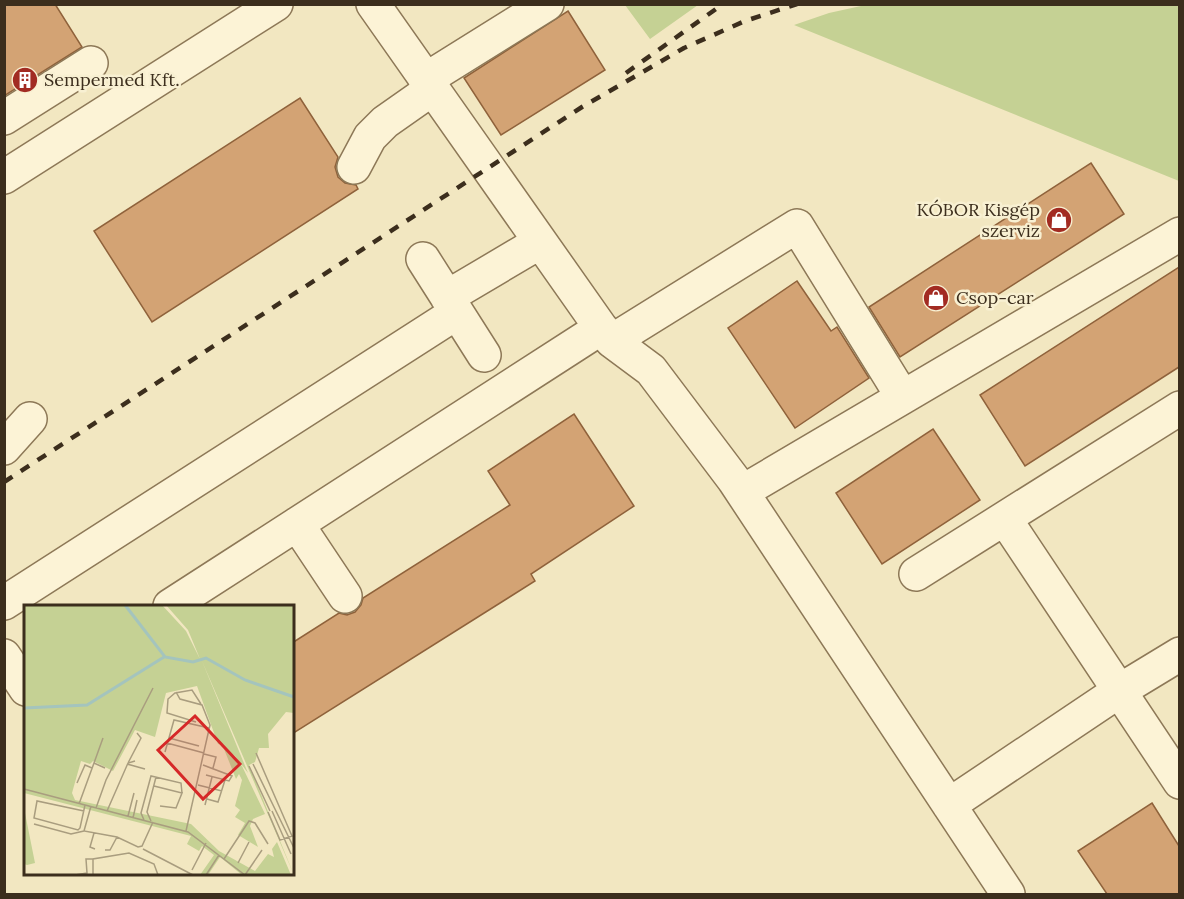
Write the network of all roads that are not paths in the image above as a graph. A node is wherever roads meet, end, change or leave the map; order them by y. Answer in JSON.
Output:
{"nodes":[{"id":1,"x":276,"y":4,"type":"edge"},
{"id":2,"x":373,"y":4,"type":"edge"},
{"id":3,"x":547,"y":4,"type":"edge"},
{"id":4,"x":91,"y":63,"type":"dead end"},
{"id":5,"x":428,"y":84,"type":"junction"},
{"id":6,"x":4,"y":118,"type":"edge"},
{"id":7,"x":354,"y":167,"type":"dead end"},
{"id":8,"x":4,"y":177,"type":"edge"},
{"id":9,"x":1179,"y":234,"type":"edge"},
{"id":10,"x":540,"y":242,"type":"junction"},
{"id":11,"x":423,"y":259,"type":"dead end"},
{"id":12,"x":452,"y":305,"type":"junction"},
{"id":13,"x":607,"y":334,"type":"junction"},
{"id":14,"x":484,"y":355,"type":"dead end"},
{"id":15,"x":902,"y":396,"type":"junction"},
{"id":16,"x":1179,"y":408,"type":"edge"},
{"id":17,"x":30,"y":418,"type":"dead end"},
{"id":18,"x":4,"y":448,"type":"edge"},
{"id":19,"x":742,"y":492,"type":"junction"},
{"id":20,"x":1005,"y":519,"type":"junction"},
{"id":21,"x":297,"y":524,"type":"junction"},
{"id":22,"x":916,"y":574,"type":"dead end"},
{"id":23,"x":345,"y":596,"type":"dead end"},
{"id":24,"x":4,"y":603,"type":"edge"},
{"id":25,"x":172,"y":605,"type":"edge"},
{"id":26,"x":1179,"y":654,"type":"edge"},
{"id":27,"x":4,"y":656,"type":"edge"},
{"id":28,"x":24,"y":686,"type":"edge"},
{"id":29,"x":1119,"y":691,"type":"junction"},
{"id":30,"x":1179,"y":782,"type":"edge"},
{"id":31,"x":949,"y":805,"type":"junction"},
{"id":32,"x":1008,"y":894,"type":"edge"}],
"edges":[{"from":1,"to":8,"type":"lane"},
{"from":2,"to":5,"type":"lane"},
{"from":3,"to":5,"type":"lane"},
{"from":4,"to":6,"type":"lane"},
{"from":5,"to":7,"type":"lane"},
{"from":5,"to":10,"type":"lane"},
{"from":9,"to":15,"type":"lane"},
{"from":10,"to":12,"type":"lane"},
{"from":10,"to":13,"type":"lane"},
{"from":11,"to":12,"type":"lane"},
{"from":12,"to":14,"type":"lane"},
{"from":12,"to":24,"type":"lane"},
{"from":13,"to":15,"type":"lane"},
{"from":13,"to":19,"type":"lane"},
{"from":13,"to":21,"type":"lane"},
{"from":15,"to":19,"type":"lane"},
{"from":16,"to":20,"type":"lane"},
{"from":17,"to":18,"type":"lane"},
{"from":19,"to":31,"type":"lane"},
{"from":20,"to":22,"type":"lane"},
{"from":20,"to":29,"type":"lane"},
{"from":21,"to":23,"type":"lane"},
{"from":21,"to":25,"type":"lane"},
{"from":26,"to":29,"type":"lane"},
{"from":27,"to":28,"type":"lane"},
{"from":29,"to":30,"type":"lane"},
{"from":29,"to":31,"type":"lane"},
{"from":31,"to":32,"type":"lane"}]}
